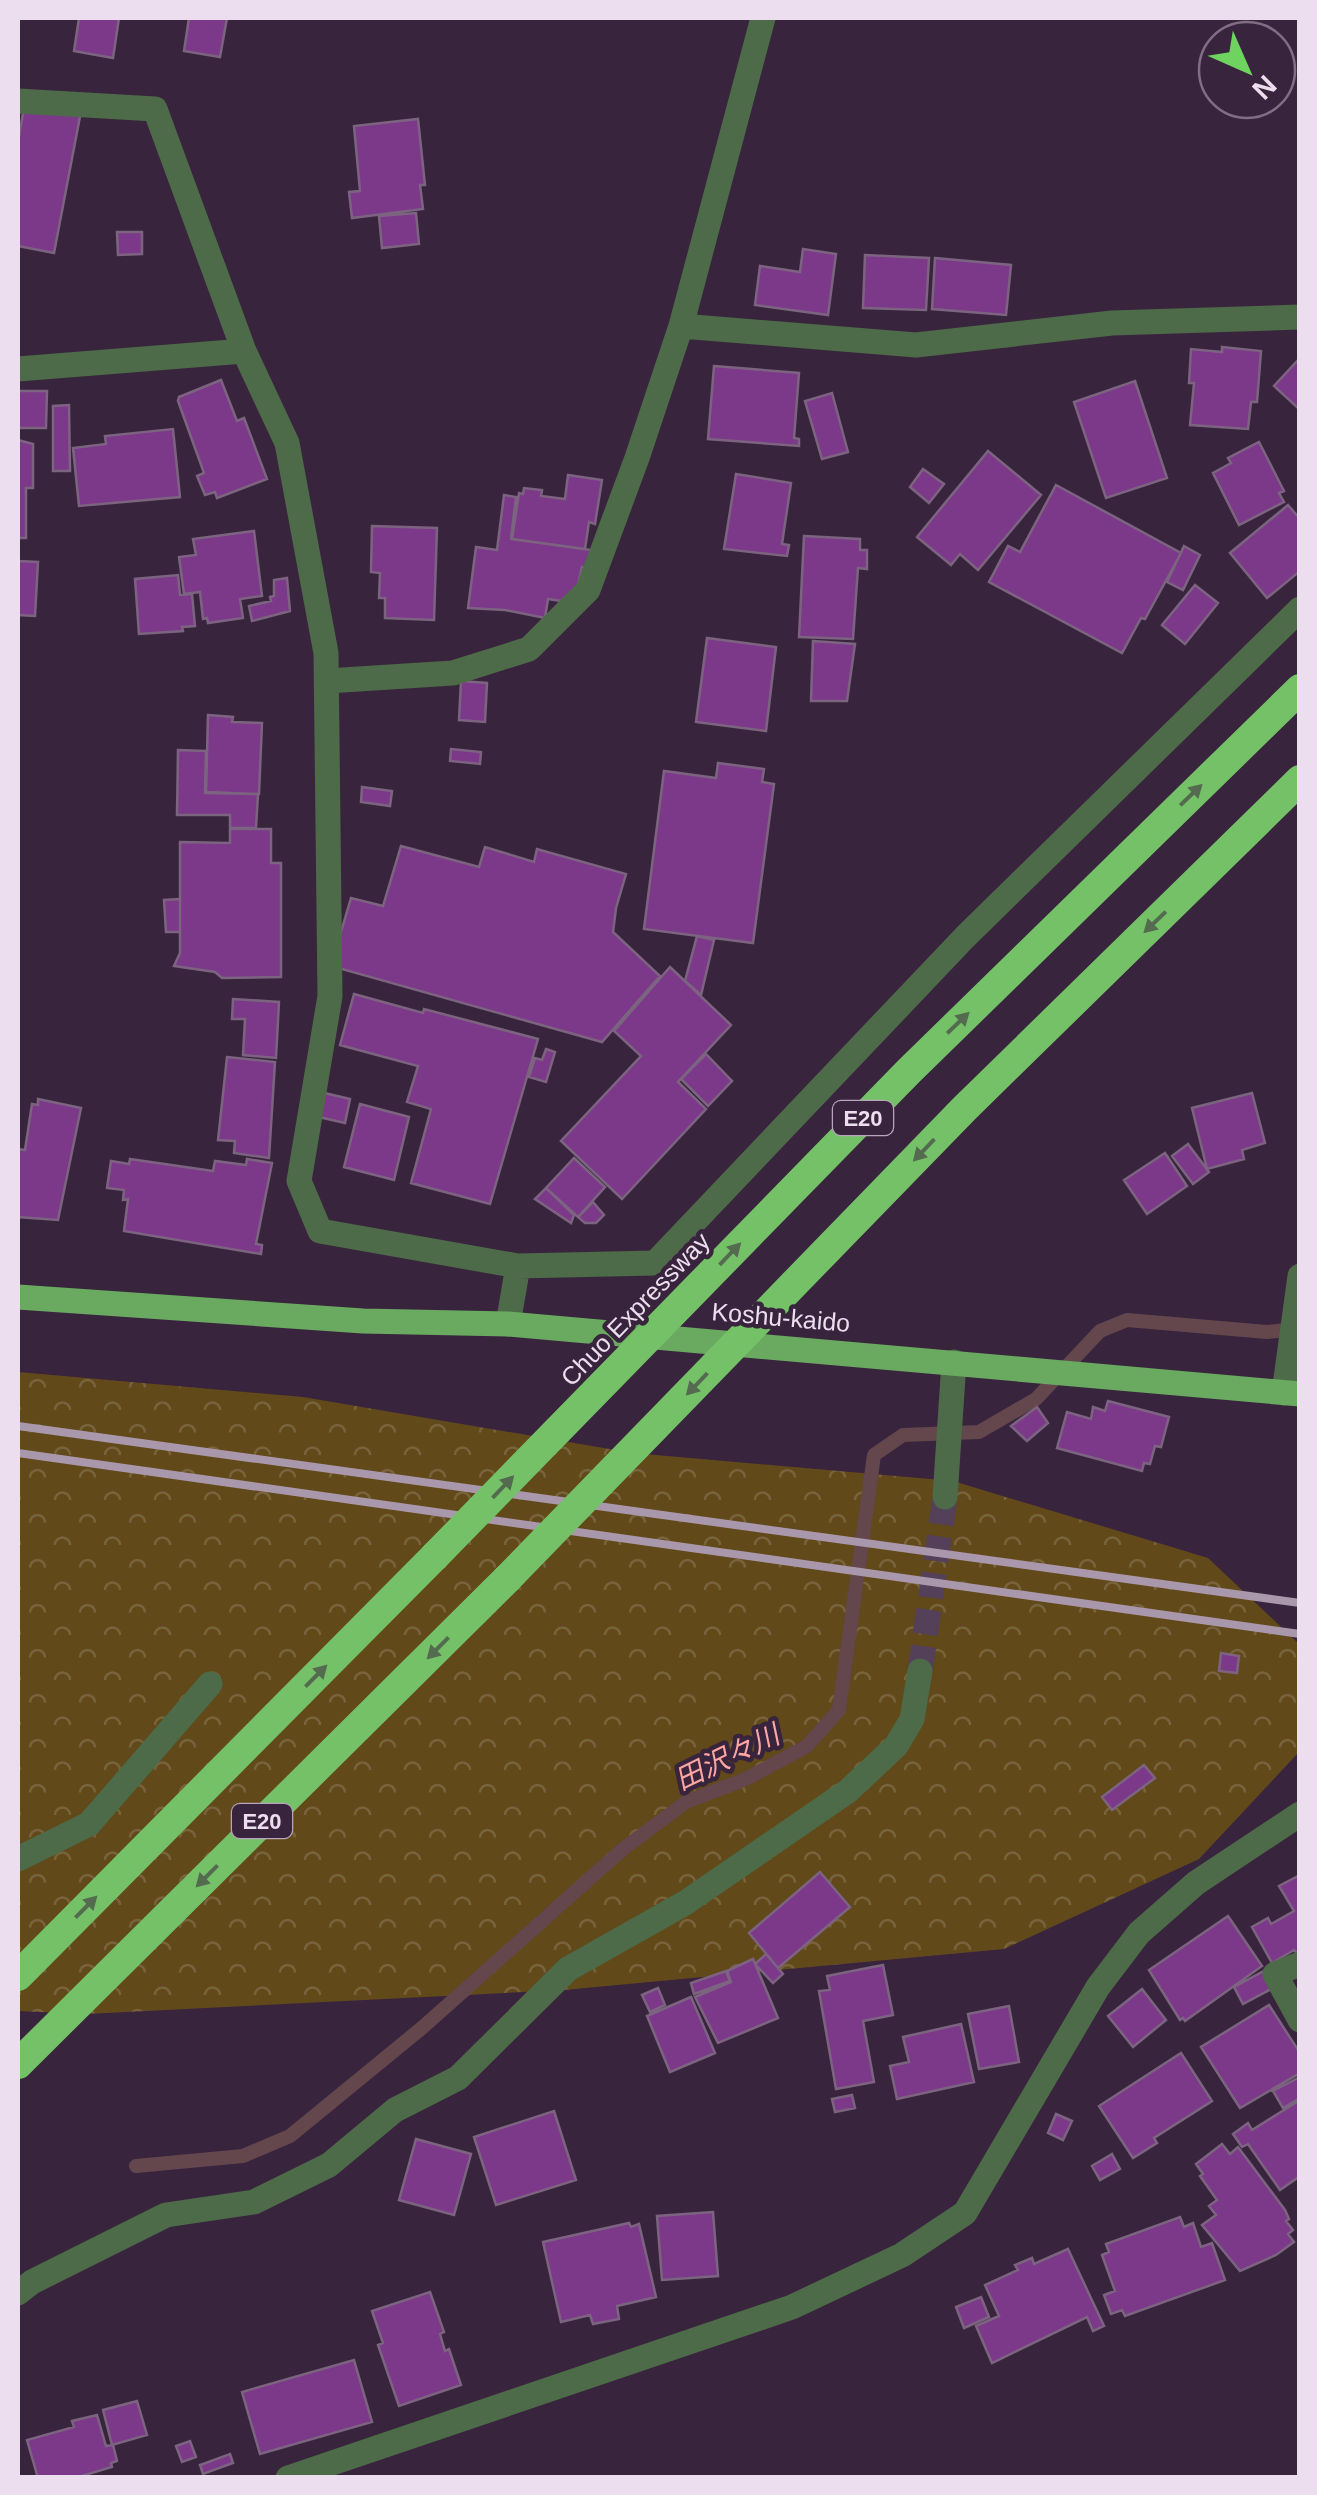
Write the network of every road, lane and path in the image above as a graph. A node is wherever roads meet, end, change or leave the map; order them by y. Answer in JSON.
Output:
{"nodes":[{"id":1,"x":763,"y":18,"type":"edge"},
{"id":2,"x":18,"y":101,"type":"edge"},
{"id":3,"x":1300,"y":316,"type":"edge"},
{"id":4,"x":681,"y":326,"type":"junction"},
{"id":5,"x":244,"y":351,"type":"junction"},
{"id":6,"x":18,"y":368,"type":"edge"},
{"id":7,"x":1300,"y":610,"type":"edge"},
{"id":8,"x":327,"y":681,"type":"junction"},
{"id":9,"x":1300,"y":689,"type":"edge"},
{"id":10,"x":1300,"y":780,"type":"edge"},
{"id":11,"x":518,"y":1266,"type":"junction"},
{"id":12,"x":1300,"y":1276,"type":"edge"},
{"id":13,"x":18,"y":1297,"type":"edge"},
{"id":14,"x":508,"y":1324,"type":"junction"},
{"id":15,"x":954,"y":1362,"type":"junction"},
{"id":16,"x":1292,"y":1393,"type":"edge"},
{"id":17,"x":945,"y":1497,"type":"tunnel mouth"},
{"id":18,"x":920,"y":1671,"type":"tunnel mouth"},
{"id":19,"x":210,"y":1684,"type":"dead end"},
{"id":20,"x":1300,"y":1814,"type":"edge"},
{"id":21,"x":18,"y":1860,"type":"edge"},
{"id":22,"x":1300,"y":1964,"type":"edge"},
{"id":23,"x":18,"y":1976,"type":"edge"},
{"id":24,"x":1300,"y":2020,"type":"edge"},
{"id":25,"x":18,"y":2064,"type":"edge"},
{"id":26,"x":18,"y":2293,"type":"edge"},
{"id":27,"x":288,"y":2478,"type":"edge"}],
"edges":[{"from":1,"to":4,"type":"street"},
{"from":2,"to":5,"type":"street"},
{"from":3,"to":4,"type":"street"},
{"from":4,"to":8,"type":"street"},
{"from":5,"to":6,"type":"street"},
{"from":5,"to":8,"type":"street"},
{"from":7,"to":11,"type":"street"},
{"from":8,"to":11,"type":"street"},
{"from":23,"to":9,"type":"highway","name":"Chuo Expressway","number":"E20","one_way":true,"bridge":true},
{"from":10,"to":25,"type":"highway","number":"E20","one_way":true,"bridge":true},
{"from":11,"to":14,"type":"street"},
{"from":12,"to":16,"type":"street"},
{"from":13,"to":14,"type":"main road","name":"Koshu-kaido"},
{"from":14,"to":15,"type":"main road","name":"Koshu-kaido"},
{"from":15,"to":16,"type":"main road","name":"Koshu-kaido"},
{"from":15,"to":17,"type":"street"},
{"from":18,"to":26,"type":"street"},
{"from":19,"to":21,"type":"street"},
{"from":20,"to":27,"type":"street"},
{"from":22,"to":24,"type":"street"}]}
